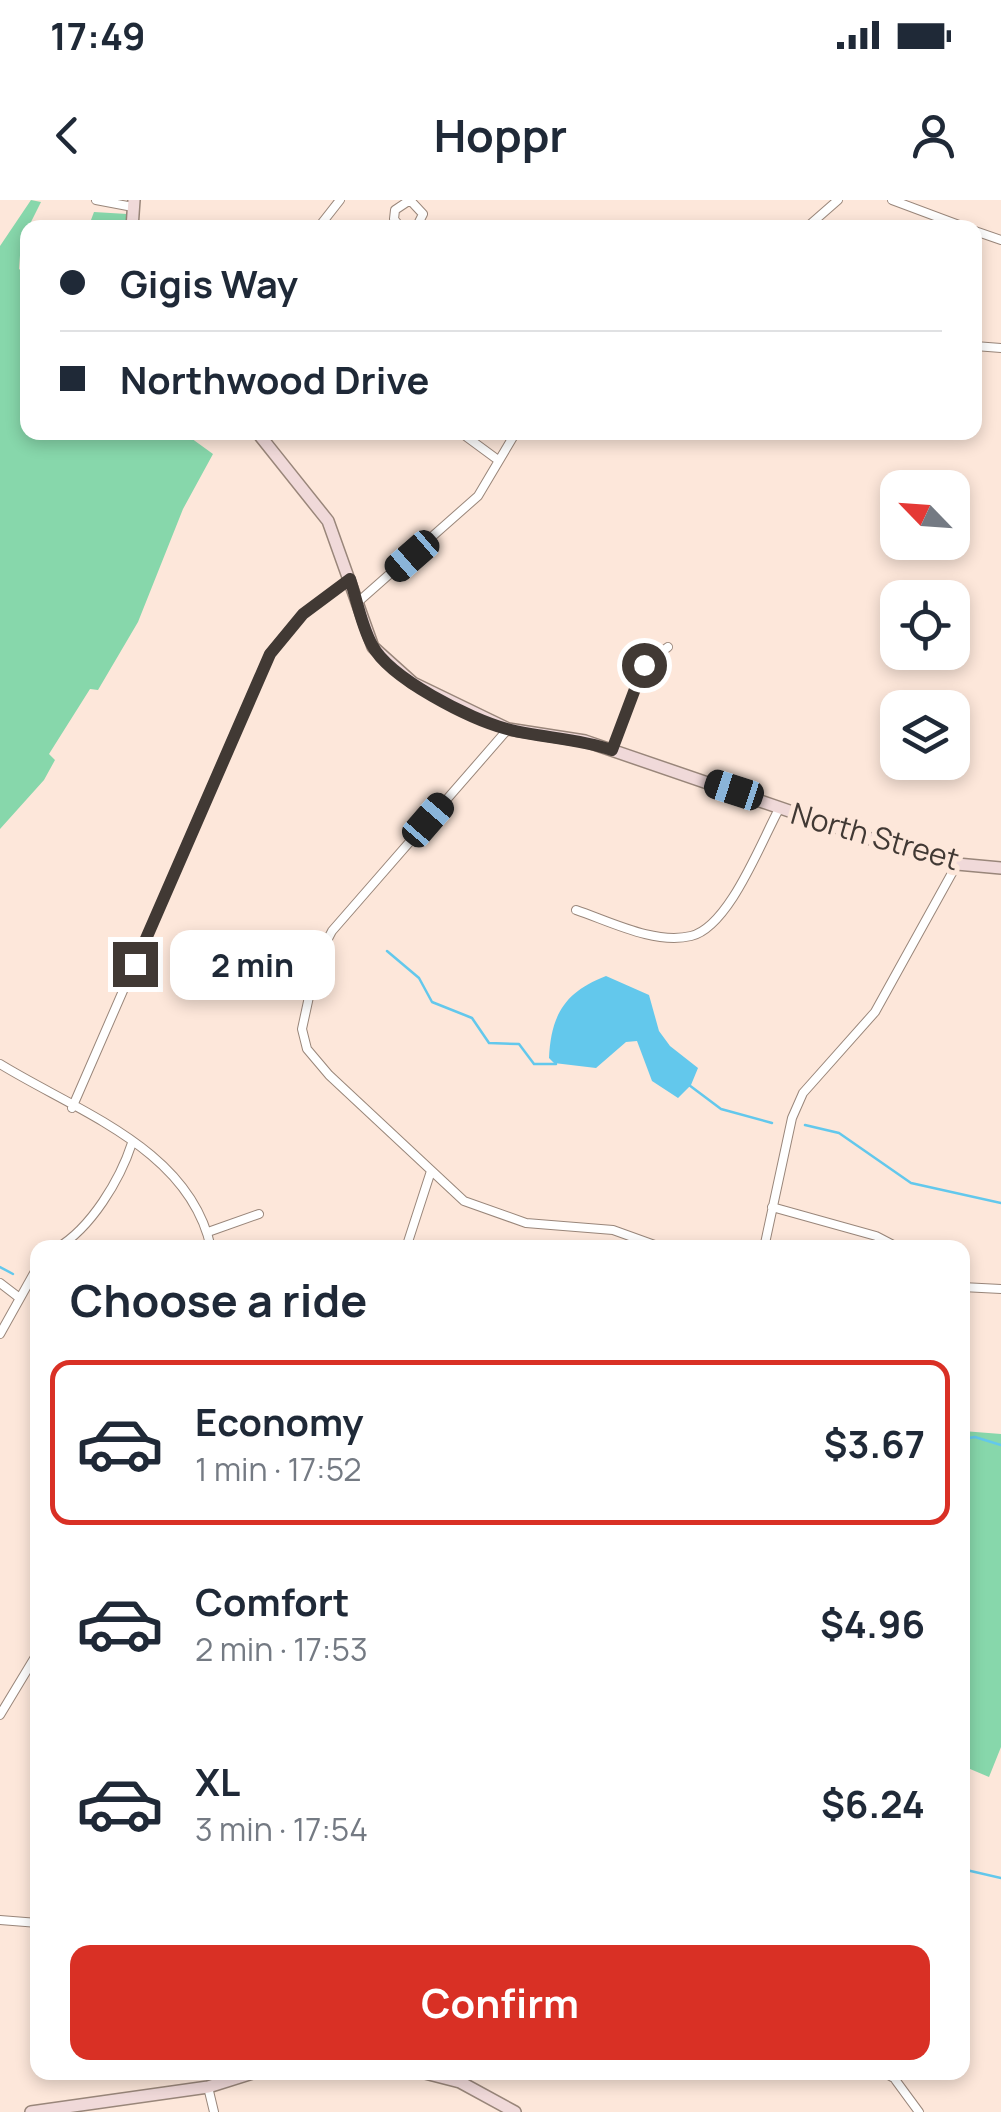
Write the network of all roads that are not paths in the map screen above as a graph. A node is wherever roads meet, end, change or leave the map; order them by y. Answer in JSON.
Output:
{"nodes":[{"id":1,"x":96,"y":200,"type":"edge"},
{"id":2,"x":340,"y":200,"type":"edge"},
{"id":3,"x":838,"y":200,"type":"edge"},
{"id":4,"x":892,"y":200,"type":"edge"},
{"id":5,"x":399,"y":201,"type":"edge"},
{"id":6,"x":134,"y":204,"type":"edge"},
{"id":7,"x":324,"y":220,"type":"edge"},
{"id":8,"x":422,"y":220,"type":"edge"},
{"id":9,"x":815,"y":220,"type":"edge"},
{"id":10,"x":945,"y":220,"type":"edge"},
{"id":11,"x":264,"y":440,"type":"edge"},
{"id":12,"x":471,"y":440,"type":"edge"},
{"id":13,"x":511,"y":440,"type":"edge"},
{"id":14,"x":498,"y":460,"type":"junction"},
{"id":15,"x":350,"y":579,"type":"junction"},
{"id":16,"x":358,"y":602,"type":"junction"},
{"id":17,"x":668,"y":647,"type":"dead end"},
{"id":18,"x":508,"y":729,"type":"junction"},
{"id":19,"x":612,"y":750,"type":"junction"},
{"id":20,"x":779,"y":809,"type":"junction"},
{"id":21,"x":957,"y":864,"type":"junction"},
{"id":22,"x":1001,"y":868,"type":"edge"},
{"id":23,"x":576,"y":910,"type":"dead end"},
{"id":24,"x":0,"y":1064,"type":"edge"},
{"id":25,"x":72,"y":1108,"type":"junction"},
{"id":26,"x":132,"y":1144,"type":"junction"},
{"id":27,"x":432,"y":1170,"type":"junction"},
{"id":28,"x":772,"y":1207,"type":"junction"},
{"id":29,"x":260,"y":1214,"type":"dead end"},
{"id":30,"x":208,"y":1232,"type":"junction"},
{"id":31,"x":67,"y":1240,"type":"edge"},
{"id":32,"x":210,"y":1240,"type":"edge"},
{"id":33,"x":409,"y":1240,"type":"edge"},
{"id":34,"x":641,"y":1240,"type":"edge"},
{"id":35,"x":766,"y":1240,"type":"edge"},
{"id":36,"x":884,"y":1240,"type":"edge"},
{"id":37,"x":30,"y":1277,"type":"edge"},
{"id":38,"x":0,"y":1283,"type":"edge"},
{"id":39,"x":970,"y":1287,"type":"edge"},
{"id":40,"x":1001,"y":1289,"type":"edge"},
{"id":41,"x":17,"y":1296,"type":"junction"},
{"id":42,"x":0,"y":1334,"type":"edge"},
{"id":43,"x":30,"y":1665,"type":"edge"},
{"id":44,"x":0,"y":1715,"type":"edge"},
{"id":45,"x":0,"y":1920,"type":"edge"},
{"id":46,"x":30,"y":1922,"type":"edge"},
{"id":47,"x":230,"y":2080,"type":"edge"},
{"id":48,"x":452,"y":2080,"type":"edge"},
{"id":49,"x":892,"y":2080,"type":"edge"},
{"id":50,"x":208,"y":2087,"type":"junction"},
{"id":51,"x":31,"y":2112,"type":"edge"},
{"id":52,"x":214,"y":2112,"type":"edge"},
{"id":53,"x":515,"y":2112,"type":"edge"},
{"id":54,"x":919,"y":2112,"type":"edge"}],
"edges":[{"from":1,"to":6,"type":"street"},
{"from":2,"to":7,"type":"street"},
{"from":3,"to":9,"type":"street"},
{"from":4,"to":10,"type":"street"},
{"from":5,"to":8,"type":"street"},
{"from":11,"to":15,"type":"street","name":"North Street"},
{"from":12,"to":14,"type":"street"},
{"from":13,"to":14,"type":"street"},
{"from":14,"to":16,"type":"street"},
{"from":15,"to":16,"type":"street","name":"North Street"},
{"from":15,"to":25,"type":"street"},
{"from":16,"to":18,"type":"street","name":"North Street"},
{"from":17,"to":19,"type":"street"},
{"from":18,"to":19,"type":"street","name":"North Street"},
{"from":18,"to":27,"type":"street"},
{"from":19,"to":20,"type":"street","name":"North Street"},
{"from":20,"to":21,"type":"street","name":"North Street"},
{"from":20,"to":23,"type":"street"},
{"from":21,"to":22,"type":"street","name":"North Street"},
{"from":21,"to":28,"type":"street"},
{"from":24,"to":25,"type":"street"},
{"from":25,"to":26,"type":"street"},
{"from":26,"to":30,"type":"street"},
{"from":26,"to":31,"type":"street"},
{"from":27,"to":33,"type":"street"},
{"from":27,"to":34,"type":"street"},
{"from":28,"to":35,"type":"street"},
{"from":28,"to":36,"type":"street"},
{"from":29,"to":30,"type":"street"},
{"from":30,"to":32,"type":"street"},
{"from":37,"to":41,"type":"street"},
{"from":38,"to":41,"type":"street"},
{"from":39,"to":40,"type":"street"},
{"from":41,"to":42,"type":"street"},
{"from":43,"to":44,"type":"street"},
{"from":45,"to":46,"type":"street"},
{"from":47,"to":50,"type":"street"},
{"from":48,"to":53,"type":"street"},
{"from":49,"to":54,"type":"street"},
{"from":50,"to":51,"type":"street"},
{"from":50,"to":52,"type":"street"}]}
